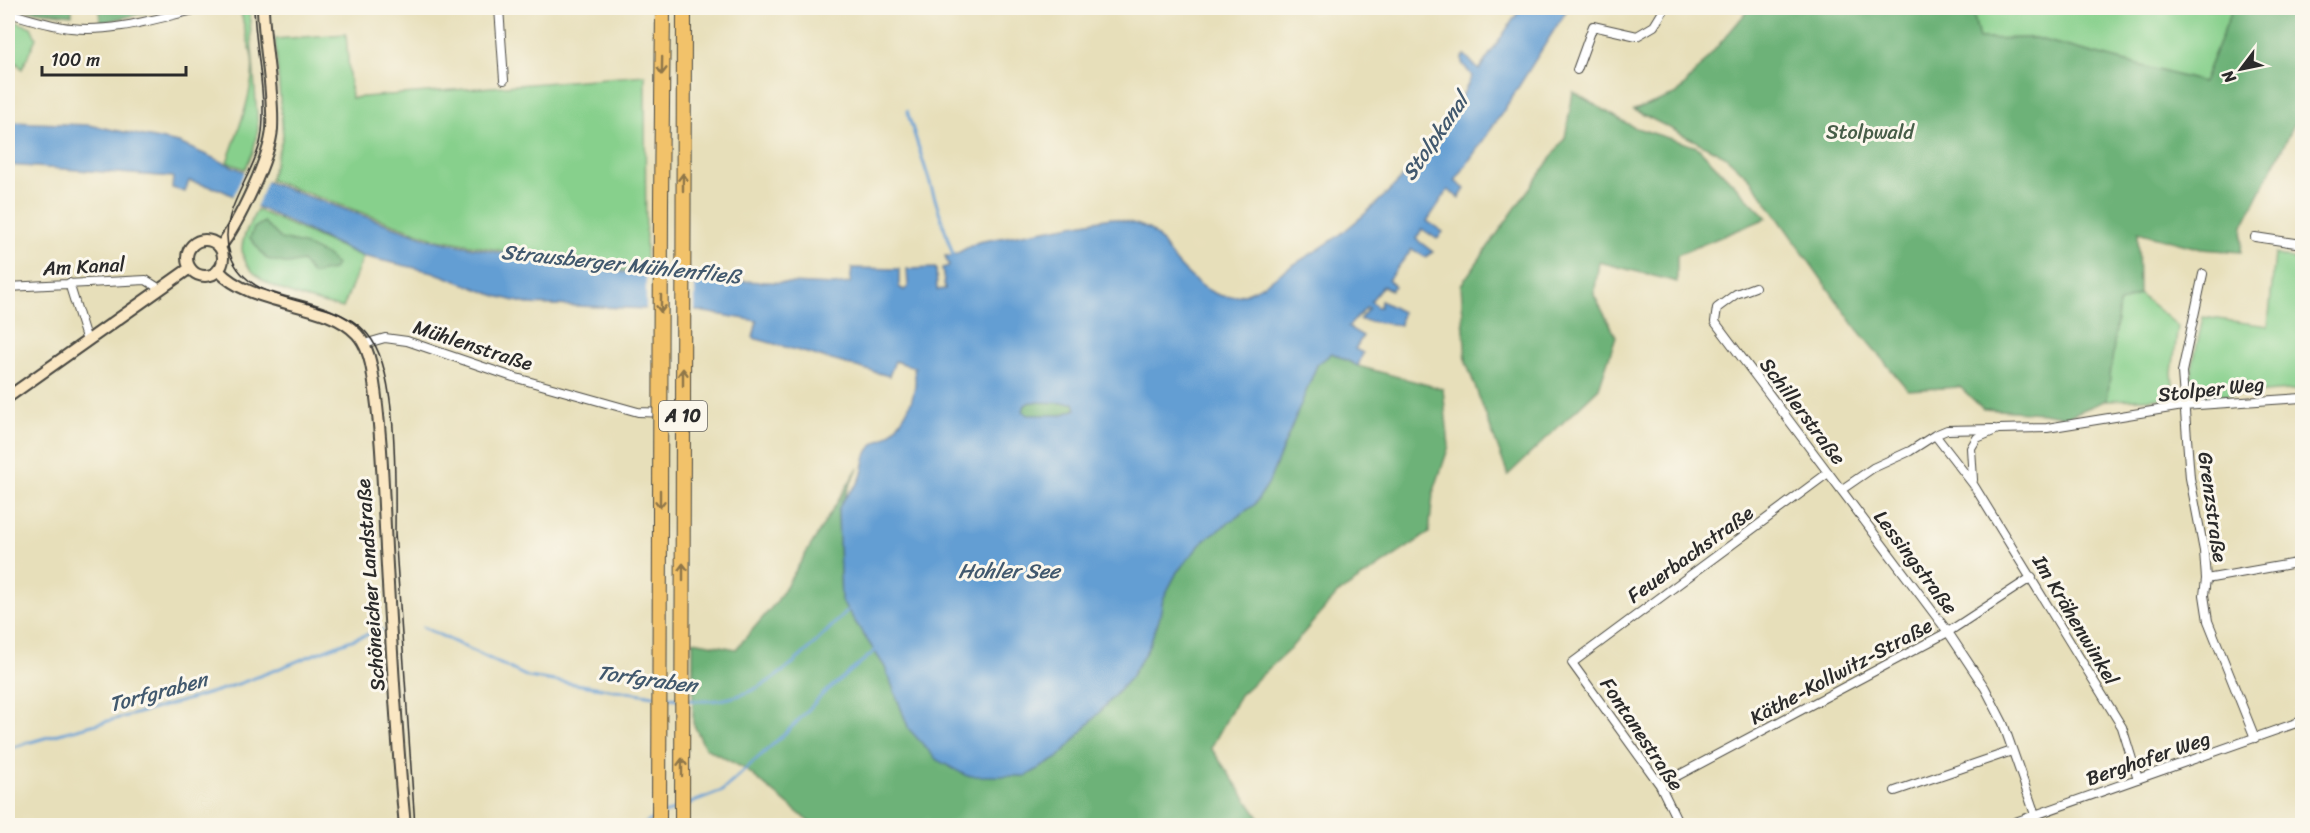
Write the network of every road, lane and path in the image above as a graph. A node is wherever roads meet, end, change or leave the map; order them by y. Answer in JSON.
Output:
{"nodes":[{"id":1,"x":203,"y":8,"type":"edge"},
{"id":2,"x":263,"y":8,"type":"edge"},
{"id":3,"x":500,"y":8,"type":"edge"},
{"id":4,"x":663,"y":8,"type":"edge"},
{"id":5,"x":684,"y":8,"type":"edge"},
{"id":6,"x":1665,"y":8,"type":"edge"},
{"id":7,"x":8,"y":12,"type":"edge"},
{"id":8,"x":1576,"y":70,"type":"dead end"},
{"id":9,"x":504,"y":81,"type":"dead end"},
{"id":10,"x":2255,"y":237,"type":"dead end"},
{"id":11,"x":2302,"y":244,"type":"edge"},
{"id":12,"x":220,"y":247,"type":"junction"},
{"id":13,"x":190,"y":268,"type":"junction"},
{"id":14,"x":218,"y":270,"type":"junction"},
{"id":15,"x":2203,"y":274,"type":"dead end"},
{"id":16,"x":69,"y":283,"type":"junction"},
{"id":17,"x":8,"y":287,"type":"edge"},
{"id":18,"x":1755,"y":287,"type":"dead end"},
{"id":19,"x":160,"y":289,"type":"junction"},
{"id":20,"x":87,"y":340,"type":"junction"},
{"id":21,"x":364,"y":344,"type":"junction"},
{"id":22,"x":8,"y":397,"type":"edge"},
{"id":23,"x":2302,"y":398,"type":"edge"},
{"id":24,"x":2183,"y":406,"type":"junction"},
{"id":25,"x":700,"y":414,"type":"dead end"},
{"id":26,"x":1998,"y":429,"type":"junction"},
{"id":27,"x":1935,"y":435,"type":"junction"},
{"id":28,"x":1828,"y":473,"type":"junction"},
{"id":29,"x":1973,"y":484,"type":"junction"},
{"id":30,"x":1841,"y":490,"type":"junction"},
{"id":31,"x":2302,"y":562,"type":"edge"},
{"id":32,"x":2032,"y":577,"type":"junction"},
{"id":33,"x":2206,"y":579,"type":"junction"},
{"id":34,"x":1948,"y":632,"type":"junction"},
{"id":35,"x":1572,"y":663,"type":"joint"},
{"id":36,"x":2302,"y":721,"type":"edge"},
{"id":37,"x":2255,"y":738,"type":"junction"},
{"id":38,"x":2012,"y":751,"type":"junction"},
{"id":39,"x":2138,"y":779,"type":"junction"},
{"id":40,"x":1660,"y":785,"type":"junction"},
{"id":41,"x":1895,"y":791,"type":"dead end"},
{"id":42,"x":2035,"y":815,"type":"junction"},
{"id":43,"x":405,"y":825,"type":"edge"},
{"id":44,"x":659,"y":825,"type":"edge"},
{"id":45,"x":682,"y":825,"type":"edge"},
{"id":46,"x":1680,"y":825,"type":"edge"},
{"id":47,"x":2004,"y":825,"type":"edge"},
{"id":48,"x":2038,"y":825,"type":"edge"}],
"edges":[{"from":1,"to":7,"type":"street"},
{"from":2,"to":12,"type":"main road"},
{"from":3,"to":9,"type":"street"},
{"from":4,"to":44,"type":"highway","number":"A 10","one_way":true,"bridge":true},
{"from":45,"to":5,"type":"highway","number":"A 10","one_way":true,"bridge":true},
{"from":6,"to":8,"type":"street"},
{"from":10,"to":11,"type":"street"},
{"from":12,"to":13,"type":"main road"},
{"from":12,"to":14,"type":"main road"},
{"from":13,"to":14,"type":"main road"},
{"from":13,"to":19,"type":"main road"},
{"from":14,"to":21,"type":"main road"},
{"from":15,"to":24,"type":"street","name":"Grenzstraße"},
{"from":16,"to":17,"type":"street","name":"Am Kanal"},
{"from":16,"to":19,"type":"street","name":"Am Kanal"},
{"from":16,"to":20,"type":"street"},
{"from":18,"to":28,"type":"street","name":"Schillerstraße"},
{"from":19,"to":20,"type":"main road"},
{"from":20,"to":22,"type":"main road"},
{"from":21,"to":25,"type":"street","name":"Mühlenstraße"},
{"from":21,"to":43,"type":"main road","name":"Schöneicher Landstraße"},
{"from":23,"to":24,"type":"street","name":"Stolper Weg"},
{"from":24,"to":26,"type":"street","name":"Stolper Weg"},
{"from":24,"to":33,"type":"street","name":"Grenzstraße"},
{"from":26,"to":27,"type":"street"},
{"from":26,"to":29,"type":"street","name":"Im Krähenwinkel"},
{"from":27,"to":29,"type":"street","name":"Im Krähenwinkel"},
{"from":27,"to":30,"type":"street","name":"Schillerstraße"},
{"from":28,"to":30,"type":"street","name":"Schillerstraße"},
{"from":28,"to":35,"type":"street","name":"Feuerbachstraße"},
{"from":29,"to":32,"type":"street","name":"Im Krähenwinkel"},
{"from":30,"to":34,"type":"street","name":"Lessingstraße"},
{"from":31,"to":33,"type":"street"},
{"from":32,"to":34,"type":"street","name":"Käthe-Kollwitz-Straße"},
{"from":32,"to":39,"type":"street","name":"Im Krähenwinkel"},
{"from":33,"to":37,"type":"street","name":"Grenzstraße"},
{"from":34,"to":38,"type":"street","name":"Lessingstraße"},
{"from":34,"to":40,"type":"street","name":"Käthe-Kollwitz-Straße"},
{"from":35,"to":40,"type":"street","name":"Fontanestraße"},
{"from":36,"to":37,"type":"street","name":"Berghofer Weg"},
{"from":37,"to":39,"type":"street","name":"Berghofer Weg"},
{"from":38,"to":41,"type":"street"},
{"from":38,"to":42,"type":"street","name":"Lessingstraße"},
{"from":39,"to":42,"type":"street","name":"Berghofer Weg"},
{"from":40,"to":46,"type":"street","name":"Fontanestraße"},
{"from":42,"to":47,"type":"street","name":"Berghofer Weg"},
{"from":42,"to":48,"type":"street","name":"Lessingstraße"}]}
